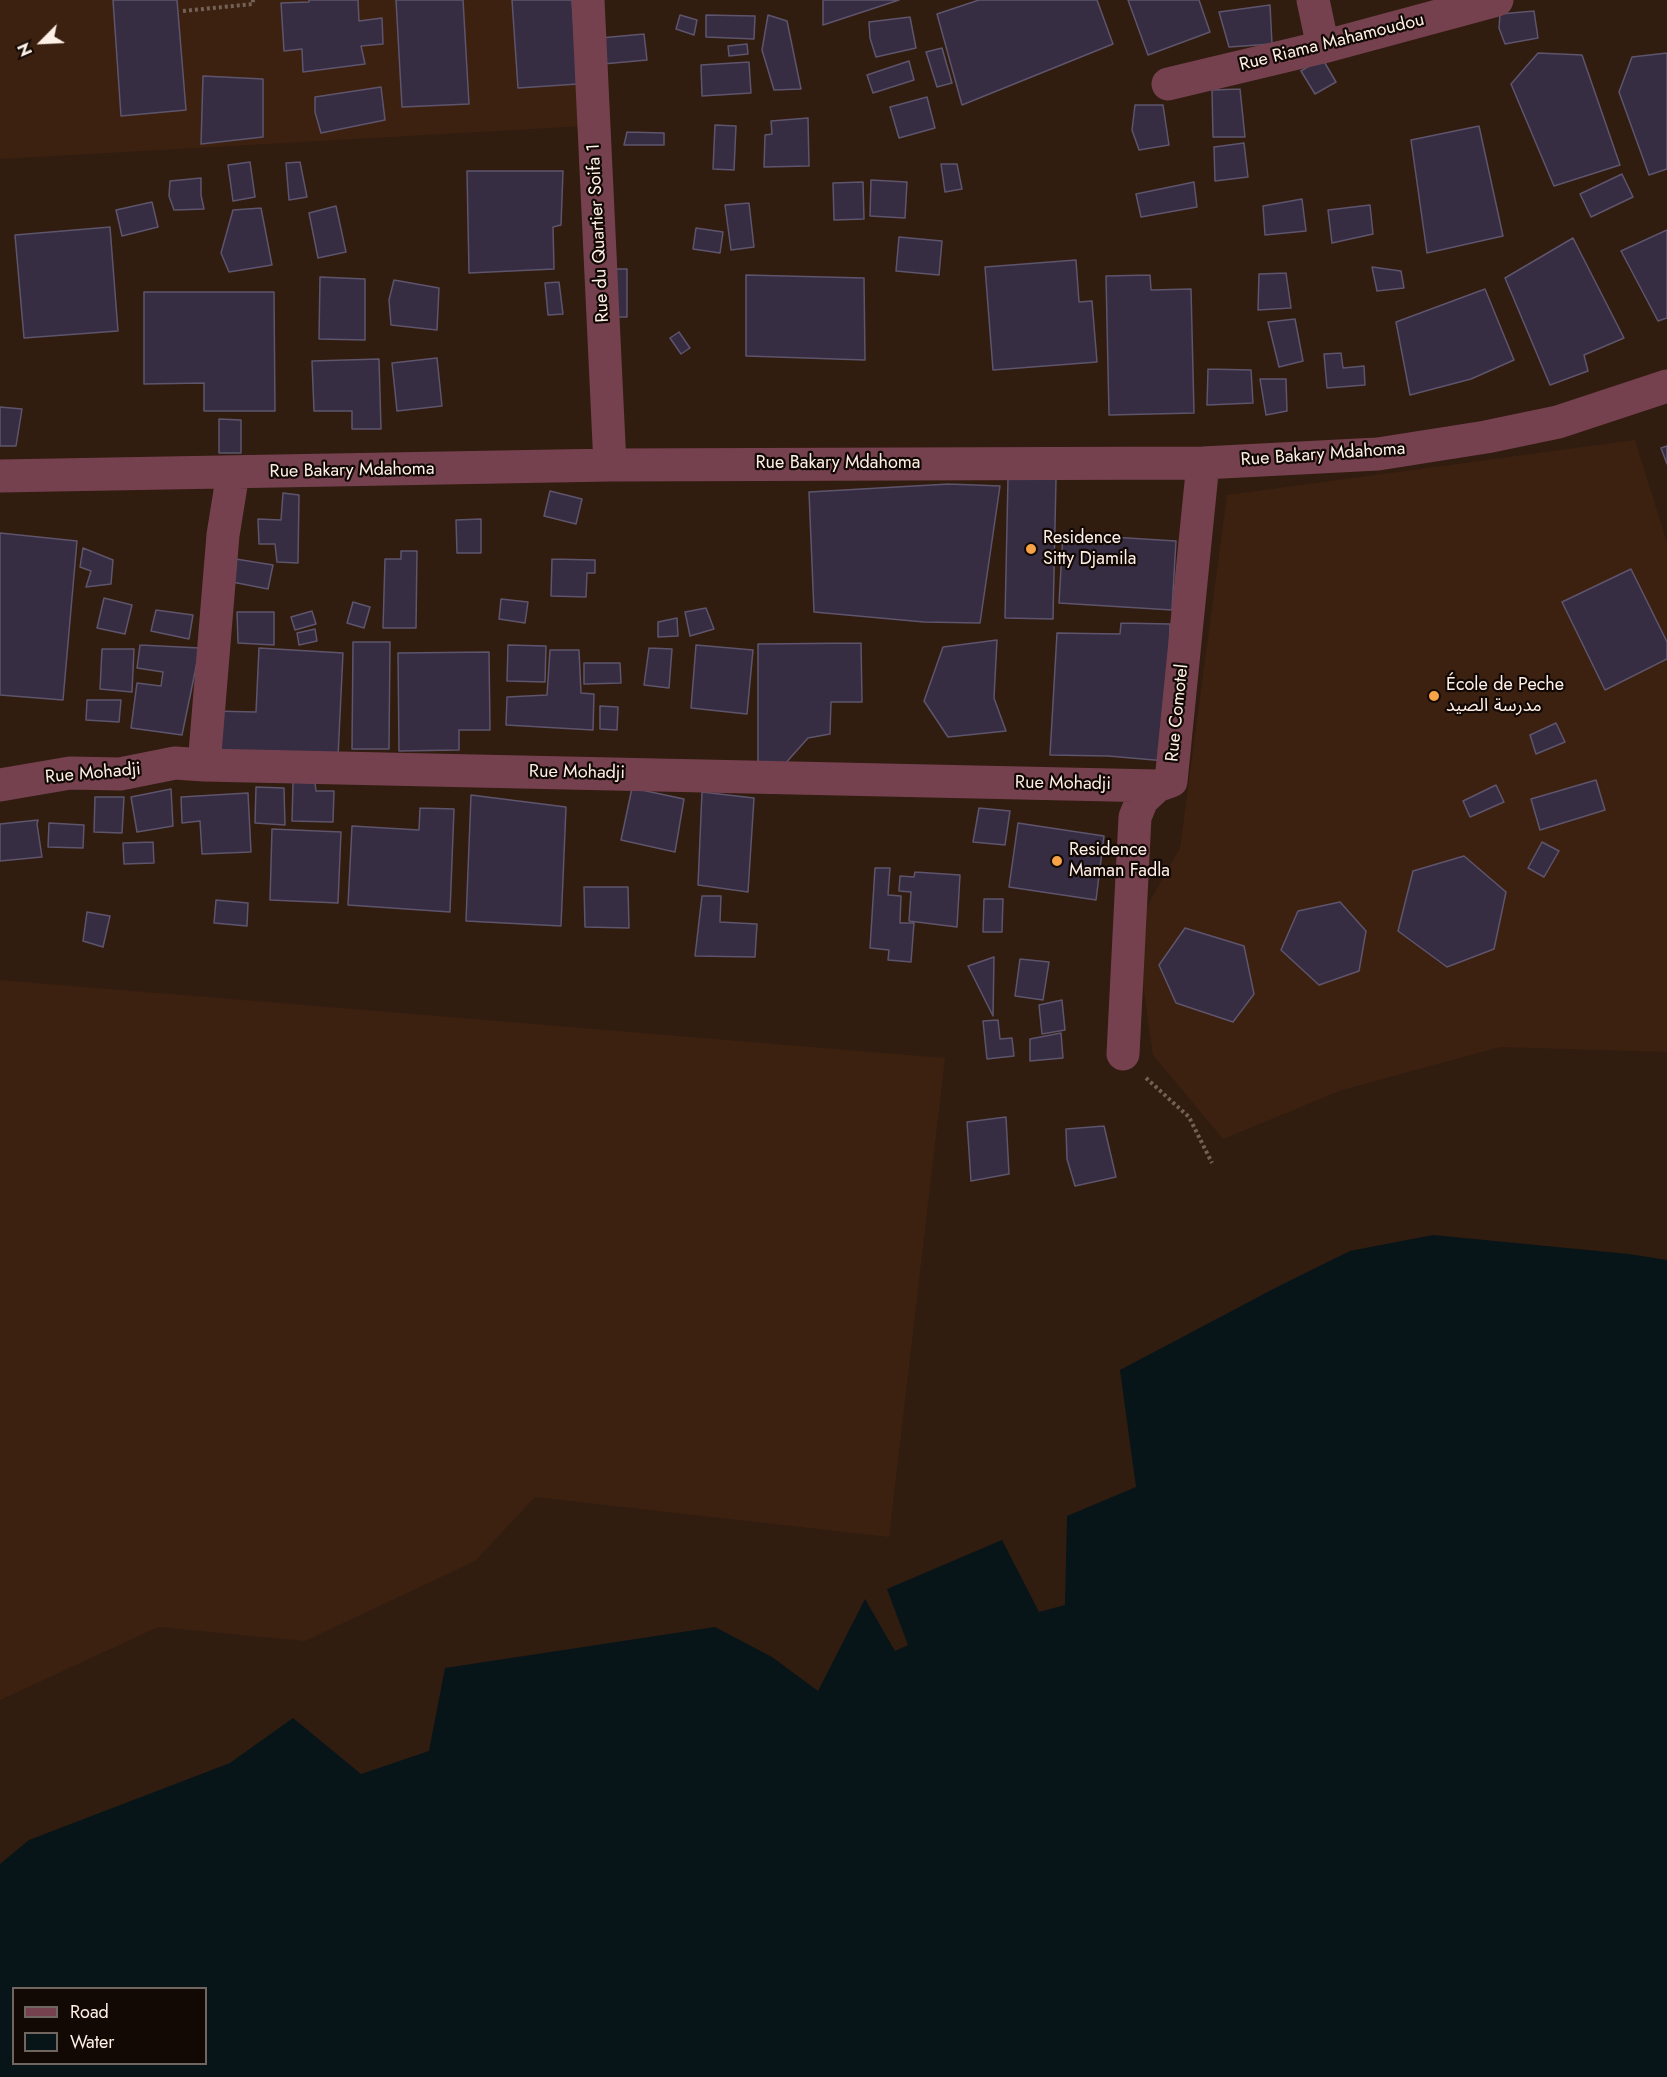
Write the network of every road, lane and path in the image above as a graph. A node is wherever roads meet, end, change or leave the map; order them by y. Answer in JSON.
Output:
{"nodes":[{"id":1,"x":254,"y":0,"type":"edge"},
{"id":2,"x":588,"y":0,"type":"edge"},
{"id":3,"x":1312,"y":0,"type":"edge"},
{"id":4,"x":1497,"y":0,"type":"edge"},
{"id":5,"x":183,"y":11,"type":"dead end"},
{"id":6,"x":1323,"y":47,"type":"junction"},
{"id":7,"x":1168,"y":84,"type":"dead end"},
{"id":8,"x":1667,"y":386,"type":"edge"},
{"id":9,"x":1203,"y":463,"type":"junction"},
{"id":10,"x":610,"y":465,"type":"junction"},
{"id":11,"x":233,"y":473,"type":"junction"},
{"id":12,"x":0,"y":476,"type":"edge"},
{"id":13,"x":204,"y":765,"type":"junction"},
{"id":14,"x":0,"y":785,"type":"edge"},
{"id":15,"x":1157,"y":786,"type":"junction"},
{"id":16,"x":1123,"y":1054,"type":"joint"},
{"id":17,"x":1212,"y":1163,"type":"dead end"}],
"edges":[{"from":1,"to":5,"type":"path"},
{"from":2,"to":10,"type":"street","name":"Rue du Quartier Soifa 1"},
{"from":3,"to":6,"type":"street"},
{"from":4,"to":6,"type":"street","name":"Rue Riama Mahamoudou"},
{"from":6,"to":7,"type":"street","name":"Rue Riama Mahamoudou"},
{"from":8,"to":9,"type":"street","name":"Rue Bakary Mdahoma"},
{"from":9,"to":10,"type":"street","name":"Rue Bakary Mdahoma"},
{"from":9,"to":15,"type":"street","name":"Rue Comotel"},
{"from":10,"to":11,"type":"street","name":"Rue Bakary Mdahoma"},
{"from":11,"to":12,"type":"street","name":"Rue Bakary Mdahoma"},
{"from":11,"to":13,"type":"street"},
{"from":13,"to":14,"type":"street","name":"Rue Mohadji"},
{"from":13,"to":15,"type":"street","name":"Rue Mohadji"},
{"from":15,"to":16,"type":"street","name":"Rue Comotel"},
{"from":16,"to":17,"type":"path"}]}
